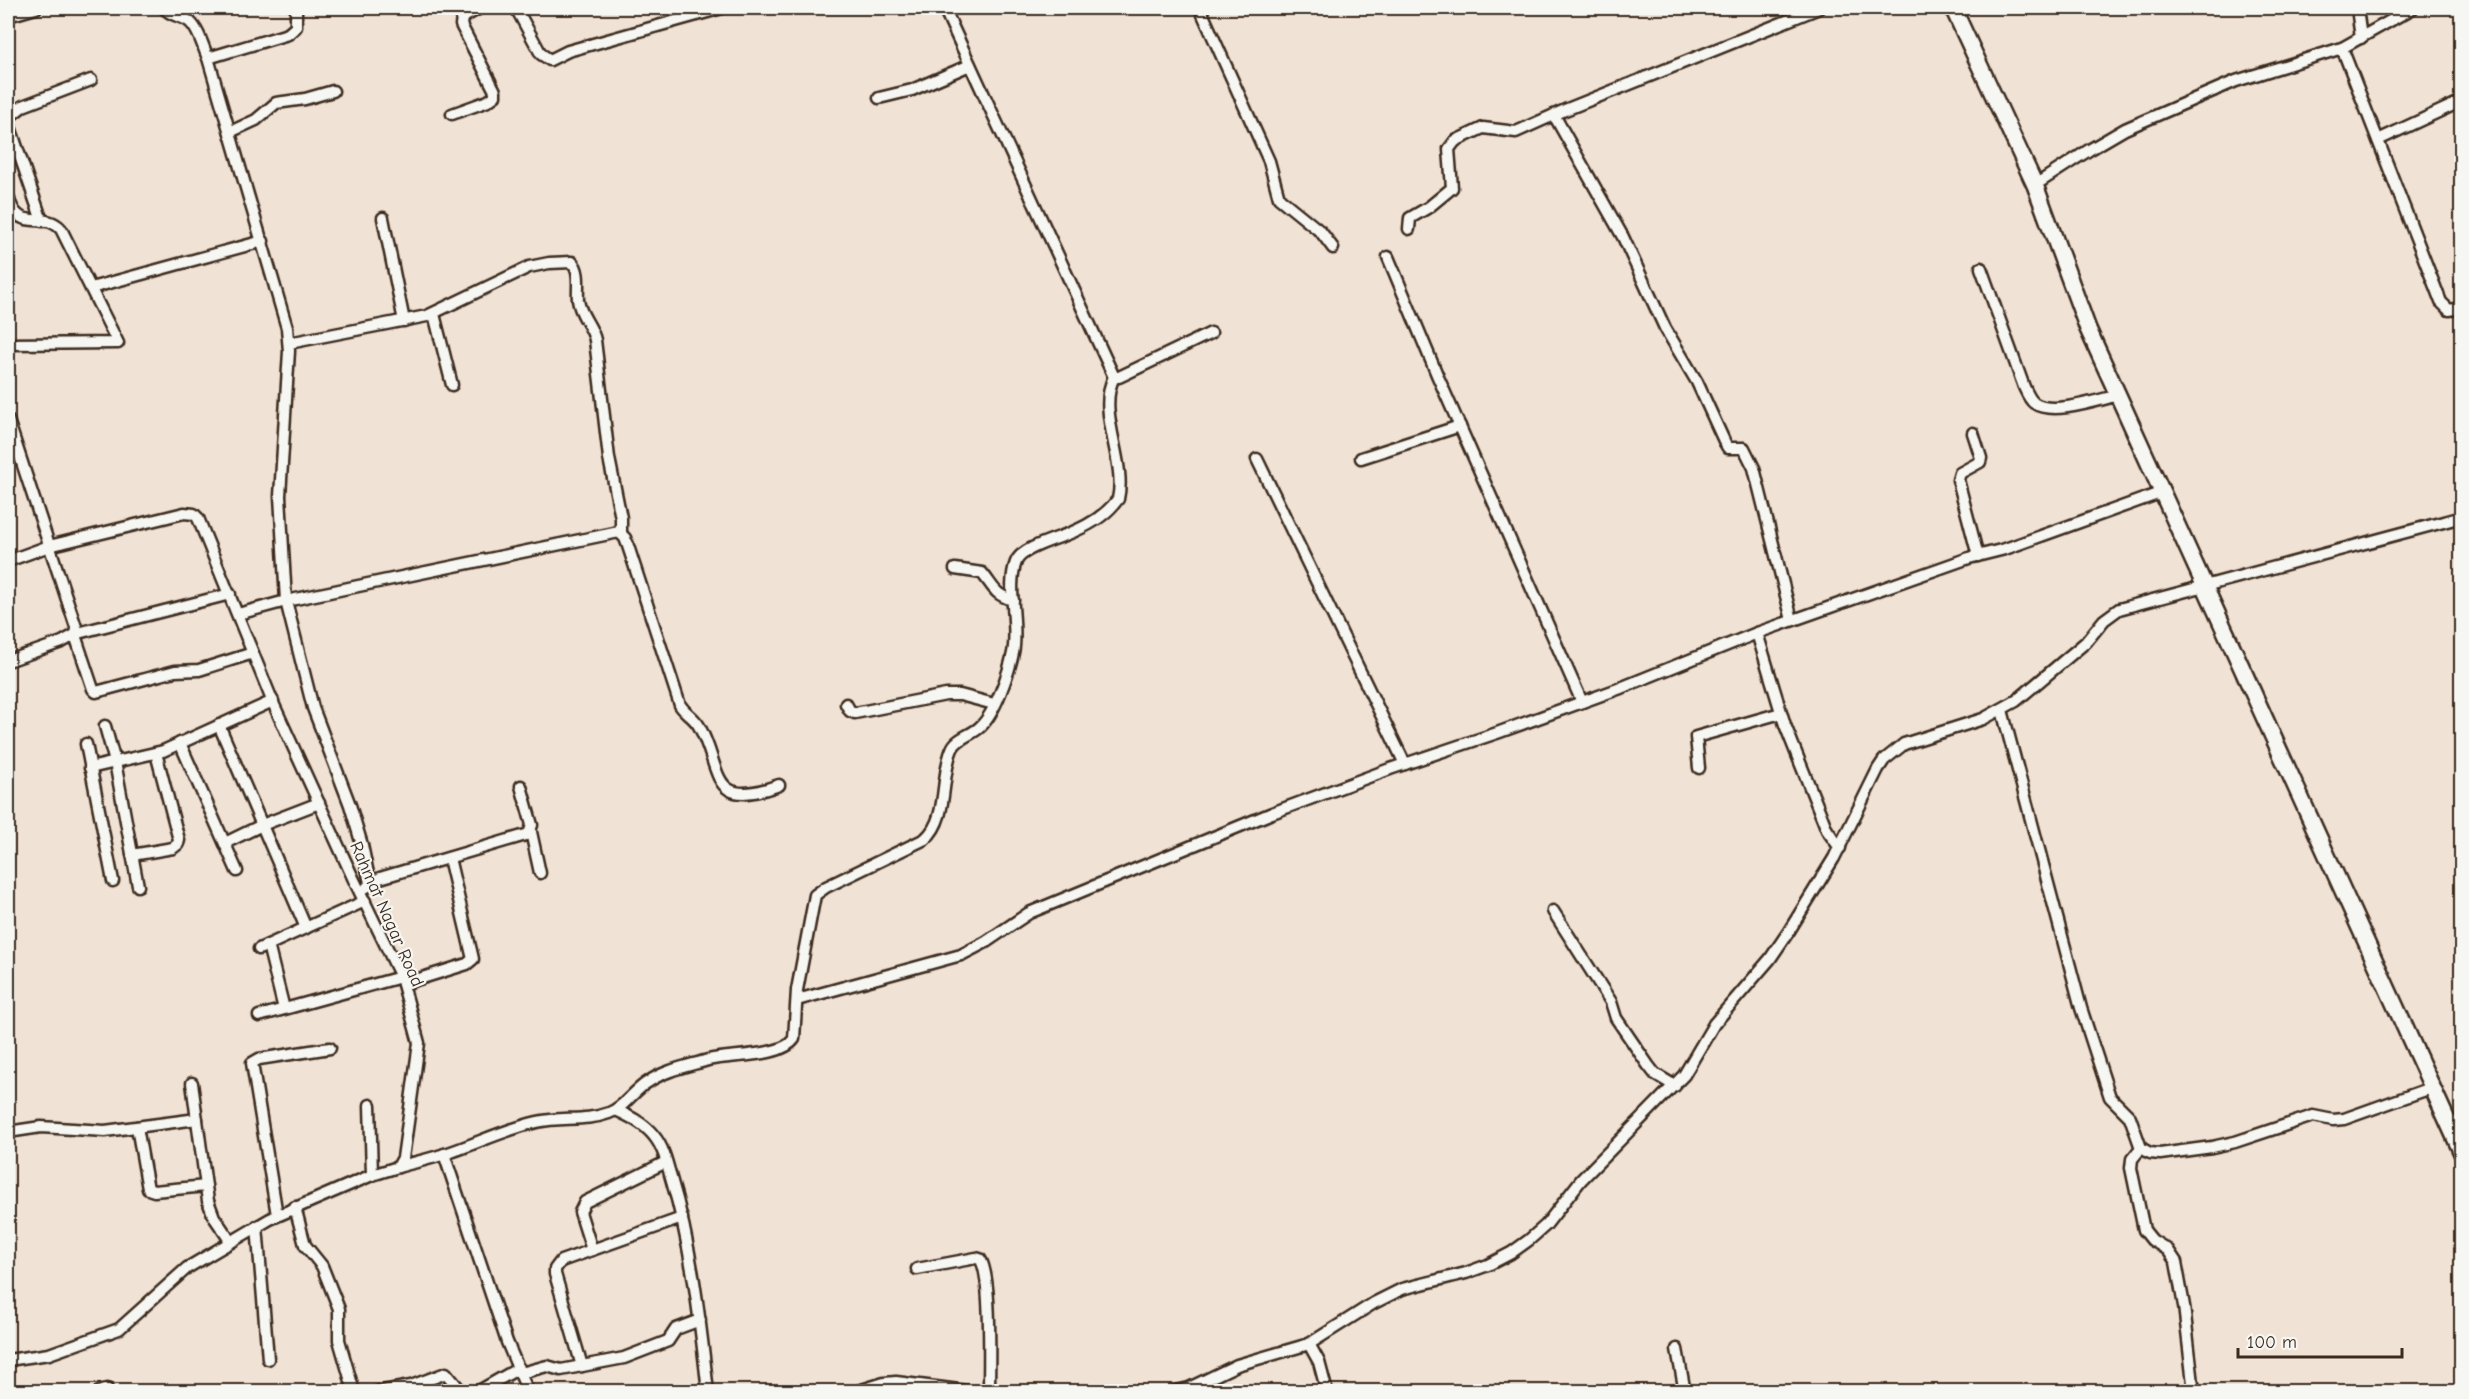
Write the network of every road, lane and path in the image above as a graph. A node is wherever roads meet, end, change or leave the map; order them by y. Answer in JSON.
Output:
{"nodes":[{"id":1,"x":36,"y":8,"type":"edge"},
{"id":2,"x":164,"y":8,"type":"edge"},
{"id":3,"x":296,"y":8,"type":"edge"},
{"id":4,"x":480,"y":8,"type":"edge"},
{"id":5,"x":516,"y":8,"type":"edge"},
{"id":6,"x":722,"y":8,"type":"edge"},
{"id":7,"x":944,"y":8,"type":"edge"},
{"id":8,"x":1200,"y":8,"type":"edge"},
{"id":9,"x":1819,"y":8,"type":"edge"},
{"id":10,"x":1953,"y":8,"type":"edge"},
{"id":11,"x":2357,"y":8,"type":"edge"},
{"id":12,"x":2413,"y":8,"type":"edge"},
{"id":13,"x":8,"y":16,"type":"edge"},
{"id":14,"x":2361,"y":38,"type":"junction"},
{"id":15,"x":2342,"y":48,"type":"junction"},
{"id":16,"x":208,"y":58,"type":"junction"},
{"id":17,"x":970,"y":65,"type":"junction"},
{"id":18,"x":91,"y":80,"type":"dead end"},
{"id":19,"x":333,"y":91,"type":"dead end"},
{"id":20,"x":879,"y":98,"type":"dead end"},
{"id":21,"x":2462,"y":101,"type":"edge"},
{"id":22,"x":452,"y":114,"type":"dead end"},
{"id":23,"x":1554,"y":115,"type":"junction"},
{"id":24,"x":230,"y":132,"type":"junction"},
{"id":25,"x":2378,"y":140,"type":"junction"},
{"id":26,"x":2035,"y":185,"type":"junction"},
{"id":27,"x":8,"y":196,"type":"edge"},
{"id":28,"x":383,"y":218,"type":"dead end"},
{"id":29,"x":42,"y":221,"type":"junction"},
{"id":30,"x":1409,"y":229,"type":"dead end"},
{"id":31,"x":263,"y":241,"type":"junction"},
{"id":32,"x":1333,"y":248,"type":"dead end"},
{"id":33,"x":1388,"y":257,"type":"dead end"},
{"id":34,"x":1981,"y":268,"type":"dead end"},
{"id":35,"x":91,"y":288,"type":"junction"},
{"id":36,"x":2462,"y":308,"type":"edge"},
{"id":37,"x":434,"y":314,"type":"junction"},
{"id":38,"x":404,"y":321,"type":"junction"},
{"id":39,"x":1211,"y":333,"type":"dead end"},
{"id":40,"x":289,"y":343,"type":"junction"},
{"id":41,"x":8,"y":344,"type":"edge"},
{"id":42,"x":1114,"y":376,"type":"junction"},
{"id":43,"x":452,"y":385,"type":"dead end"},
{"id":44,"x":2119,"y":395,"type":"junction"},
{"id":45,"x":8,"y":420,"type":"edge"},
{"id":46,"x":1460,"y":426,"type":"junction"},
{"id":47,"x":1973,"y":433,"type":"dead end"},
{"id":48,"x":1361,"y":458,"type":"dead end"},
{"id":49,"x":1257,"y":459,"type":"dead end"},
{"id":50,"x":2163,"y":492,"type":"junction"},
{"id":51,"x":2462,"y":517,"type":"edge"},
{"id":52,"x":621,"y":533,"type":"junction"},
{"id":53,"x":50,"y":546,"type":"junction"},
{"id":54,"x":1978,"y":556,"type":"junction"},
{"id":55,"x":8,"y":561,"type":"edge"},
{"id":56,"x":955,"y":569,"type":"dead end"},
{"id":57,"x":2204,"y":584,"type":"junction"},
{"id":58,"x":230,"y":594,"type":"junction"},
{"id":59,"x":1013,"y":600,"type":"junction"},
{"id":60,"x":286,"y":601,"type":"junction"},
{"id":61,"x":238,"y":614,"type":"junction"},
{"id":62,"x":1792,"y":620,"type":"junction"},
{"id":63,"x":1757,"y":633,"type":"junction"},
{"id":64,"x":77,"y":634,"type":"junction"},
{"id":65,"x":253,"y":653,"type":"junction"},
{"id":66,"x":8,"y":661,"type":"edge"},
{"id":67,"x":273,"y":701,"type":"junction"},
{"id":68,"x":1582,"y":702,"type":"junction"},
{"id":69,"x":846,"y":704,"type":"dead end"},
{"id":70,"x":994,"y":704,"type":"junction"},
{"id":71,"x":2002,"y":710,"type":"junction"},
{"id":72,"x":1781,"y":713,"type":"junction"},
{"id":73,"x":219,"y":725,"type":"junction"},
{"id":74,"x":105,"y":726,"type":"dead end"},
{"id":75,"x":180,"y":743,"type":"junction"},
{"id":76,"x":86,"y":744,"type":"dead end"},
{"id":77,"x":156,"y":753,"type":"junction"},
{"id":78,"x":115,"y":762,"type":"junction"},
{"id":79,"x":1405,"y":764,"type":"junction"},
{"id":80,"x":90,"y":768,"type":"junction"},
{"id":81,"x":1699,"y":768,"type":"dead end"},
{"id":82,"x":779,"y":785,"type":"dead end"},
{"id":83,"x":521,"y":786,"type":"dead end"},
{"id":84,"x":319,"y":803,"type":"junction"},
{"id":85,"x":262,"y":825,"type":"junction"},
{"id":86,"x":531,"y":832,"type":"junction"},
{"id":87,"x":225,"y":843,"type":"junction"},
{"id":88,"x":1840,"y":848,"type":"junction"},
{"id":89,"x":132,"y":855,"type":"junction"},
{"id":90,"x":449,"y":858,"type":"junction"},
{"id":91,"x":237,"y":871,"type":"dead end"},
{"id":92,"x":540,"y":873,"type":"dead end"},
{"id":93,"x":113,"y":880,"type":"dead end"},
{"id":94,"x":370,"y":883,"type":"junction"},
{"id":95,"x":138,"y":886,"type":"dead end"},
{"id":96,"x":363,"y":898,"type":"junction"},
{"id":97,"x":1553,"y":911,"type":"dead end"},
{"id":98,"x":306,"y":928,"type":"junction"},
{"id":99,"x":402,"y":980,"type":"junction"},
{"id":100,"x":797,"y":1000,"type":"junction"},
{"id":101,"x":284,"y":1009,"type":"junction"},
{"id":102,"x":259,"y":1016,"type":"dead end"},
{"id":103,"x":330,"y":1048,"type":"dead end"},
{"id":104,"x":192,"y":1083,"type":"dead end"},
{"id":105,"x":1675,"y":1086,"type":"junction"},
{"id":106,"x":2432,"y":1088,"type":"junction"},
{"id":107,"x":370,"y":1105,"type":"dead end"},
{"id":108,"x":616,"y":1110,"type":"junction"},
{"id":109,"x":197,"y":1119,"type":"junction"},
{"id":110,"x":2455,"y":1122,"type":"edge"},
{"id":111,"x":137,"y":1127,"type":"junction"},
{"id":112,"x":8,"y":1131,"type":"edge"},
{"id":113,"x":2141,"y":1148,"type":"junction"},
{"id":114,"x":2462,"y":1153,"type":"edge"},
{"id":115,"x":444,"y":1154,"type":"junction"},
{"id":116,"x":666,"y":1162,"type":"junction"},
{"id":117,"x":398,"y":1167,"type":"junction"},
{"id":118,"x":372,"y":1175,"type":"junction"},
{"id":119,"x":206,"y":1186,"type":"junction"},
{"id":120,"x":295,"y":1207,"type":"junction"},
{"id":121,"x":277,"y":1215,"type":"junction"},
{"id":122,"x":682,"y":1218,"type":"junction"},
{"id":123,"x":257,"y":1226,"type":"junction"},
{"id":124,"x":231,"y":1242,"type":"junction"},
{"id":125,"x":592,"y":1250,"type":"junction"},
{"id":126,"x":917,"y":1269,"type":"dead end"},
{"id":127,"x":700,"y":1320,"type":"junction"},
{"id":128,"x":1309,"y":1344,"type":"junction"},
{"id":129,"x":1677,"y":1349,"type":"dead end"},
{"id":130,"x":268,"y":1359,"type":"dead end"},
{"id":131,"x":8,"y":1360,"type":"edge"},
{"id":132,"x":582,"y":1366,"type":"junction"},
{"id":133,"x":520,"y":1371,"type":"junction"},
{"id":134,"x":353,"y":1388,"type":"dead end"},
{"id":135,"x":377,"y":1392,"type":"edge"},
{"id":136,"x":462,"y":1392,"type":"edge"},
{"id":137,"x":477,"y":1392,"type":"edge"},
{"id":138,"x":528,"y":1392,"type":"edge"},
{"id":139,"x":708,"y":1392,"type":"edge"},
{"id":140,"x":855,"y":1392,"type":"edge"},
{"id":141,"x":975,"y":1392,"type":"edge"},
{"id":142,"x":989,"y":1392,"type":"edge"},
{"id":143,"x":1172,"y":1392,"type":"edge"},
{"id":144,"x":1327,"y":1392,"type":"edge"},
{"id":145,"x":1685,"y":1392,"type":"edge"},
{"id":146,"x":2194,"y":1392,"type":"edge"}],
"edges":[{"from":1,"to":13,"type":"street"},
{"from":2,"to":16,"type":"street"},
{"from":3,"to":16,"type":"street"},
{"from":4,"to":22,"type":"street"},
{"from":5,"to":6,"type":"street"},
{"from":7,"to":17,"type":"street"},
{"from":8,"to":32,"type":"street"},
{"from":9,"to":23,"type":"street"},
{"from":10,"to":26,"type":"street"},
{"from":11,"to":14,"type":"street"},
{"from":12,"to":14,"type":"street"},
{"from":14,"to":15,"type":"street"},
{"from":15,"to":25,"type":"street"},
{"from":15,"to":26,"type":"street"},
{"from":16,"to":24,"type":"street"},
{"from":17,"to":20,"type":"street"},
{"from":17,"to":42,"type":"street"},
{"from":18,"to":29,"type":"street"},
{"from":19,"to":24,"type":"street"},
{"from":21,"to":25,"type":"street"},
{"from":23,"to":30,"type":"street"},
{"from":23,"to":62,"type":"street"},
{"from":24,"to":31,"type":"street"},
{"from":25,"to":36,"type":"street"},
{"from":26,"to":44,"type":"street"},
{"from":27,"to":29,"type":"street"},
{"from":28,"to":38,"type":"street"},
{"from":29,"to":35,"type":"street"},
{"from":31,"to":35,"type":"street"},
{"from":31,"to":40,"type":"street"},
{"from":33,"to":46,"type":"street"},
{"from":34,"to":44,"type":"street"},
{"from":35,"to":41,"type":"street"},
{"from":37,"to":38,"type":"street"},
{"from":37,"to":43,"type":"street"},
{"from":37,"to":52,"type":"street"},
{"from":38,"to":40,"type":"street"},
{"from":39,"to":42,"type":"street"},
{"from":40,"to":60,"type":"street"},
{"from":42,"to":59,"type":"street"},
{"from":44,"to":50,"type":"street"},
{"from":45,"to":53,"type":"street"},
{"from":46,"to":48,"type":"street"},
{"from":46,"to":68,"type":"street"},
{"from":47,"to":54,"type":"street"},
{"from":49,"to":79,"type":"street"},
{"from":50,"to":54,"type":"street"},
{"from":50,"to":57,"type":"street"},
{"from":51,"to":57,"type":"street"},
{"from":52,"to":60,"type":"street"},
{"from":52,"to":82,"type":"street"},
{"from":53,"to":55,"type":"street"},
{"from":53,"to":58,"type":"street","name":"Rahmat Nagar Road"},
{"from":53,"to":64,"type":"street"},
{"from":54,"to":62,"type":"street"},
{"from":56,"to":59,"type":"street"},
{"from":57,"to":71,"type":"street"},
{"from":57,"to":106,"type":"street"},
{"from":58,"to":61,"type":"street","name":"Rahmat Nagar Road"},
{"from":58,"to":64,"type":"street"},
{"from":59,"to":70,"type":"street"},
{"from":60,"to":61,"type":"street"},
{"from":60,"to":94,"type":"street"},
{"from":61,"to":65,"type":"street","name":"Rahmat Nagar Road"},
{"from":62,"to":63,"type":"street"},
{"from":63,"to":68,"type":"street"},
{"from":63,"to":72,"type":"street"},
{"from":64,"to":65,"type":"street"},
{"from":64,"to":66,"type":"street"},
{"from":65,"to":67,"type":"street","name":"Rahmat Nagar Road"},
{"from":67,"to":73,"type":"street"},
{"from":67,"to":84,"type":"street","name":"Rahmat Nagar Road"},
{"from":68,"to":79,"type":"street"},
{"from":69,"to":70,"type":"street"},
{"from":70,"to":100,"type":"street"},
{"from":71,"to":88,"type":"street"},
{"from":71,"to":113,"type":"street"},
{"from":72,"to":81,"type":"street"},
{"from":72,"to":88,"type":"street"},
{"from":73,"to":75,"type":"street"},
{"from":73,"to":85,"type":"street"},
{"from":74,"to":78,"type":"street"},
{"from":75,"to":77,"type":"street"},
{"from":75,"to":87,"type":"street"},
{"from":76,"to":80,"type":"street"},
{"from":77,"to":78,"type":"street"},
{"from":77,"to":89,"type":"street"},
{"from":78,"to":80,"type":"street"},
{"from":78,"to":89,"type":"street"},
{"from":79,"to":100,"type":"street"},
{"from":80,"to":93,"type":"street"},
{"from":83,"to":86,"type":"street"},
{"from":84,"to":85,"type":"street"},
{"from":84,"to":96,"type":"street","name":"Rahmat Nagar Road"},
{"from":85,"to":87,"type":"street"},
{"from":85,"to":98,"type":"street"},
{"from":86,"to":90,"type":"street"},
{"from":86,"to":92,"type":"street"},
{"from":87,"to":91,"type":"street"},
{"from":88,"to":105,"type":"street"},
{"from":89,"to":95,"type":"street"},
{"from":90,"to":94,"type":"street"},
{"from":90,"to":99,"type":"street"},
{"from":94,"to":96,"type":"street"},
{"from":96,"to":98,"type":"street"},
{"from":96,"to":99,"type":"street","name":"Rahmat Nagar Road"},
{"from":97,"to":105,"type":"street"},
{"from":98,"to":101,"type":"street"},
{"from":99,"to":101,"type":"street"},
{"from":99,"to":117,"type":"street","name":"Rahmat Nagar Road"},
{"from":100,"to":108,"type":"street"},
{"from":101,"to":102,"type":"street"},
{"from":103,"to":121,"type":"street"},
{"from":104,"to":109,"type":"street"},
{"from":105,"to":128,"type":"street"},
{"from":106,"to":110,"type":"street"},
{"from":106,"to":113,"type":"street"},
{"from":107,"to":118,"type":"street"},
{"from":108,"to":115,"type":"street"},
{"from":108,"to":116,"type":"street"},
{"from":109,"to":111,"type":"street"},
{"from":109,"to":119,"type":"street"},
{"from":110,"to":114,"type":"street"},
{"from":111,"to":112,"type":"street"},
{"from":111,"to":119,"type":"street"},
{"from":113,"to":146,"type":"street"},
{"from":115,"to":117,"type":"street"},
{"from":115,"to":133,"type":"street"},
{"from":116,"to":122,"type":"street"},
{"from":116,"to":125,"type":"street"},
{"from":117,"to":118,"type":"street"},
{"from":118,"to":120,"type":"street"},
{"from":119,"to":124,"type":"street"},
{"from":120,"to":121,"type":"street"},
{"from":120,"to":134,"type":"street"},
{"from":121,"to":123,"type":"street"},
{"from":122,"to":125,"type":"street"},
{"from":122,"to":127,"type":"street"},
{"from":123,"to":124,"type":"street"},
{"from":123,"to":130,"type":"street"},
{"from":124,"to":131,"type":"street"},
{"from":125,"to":132,"type":"street"},
{"from":126,"to":142,"type":"street"},
{"from":127,"to":132,"type":"street"},
{"from":127,"to":139,"type":"street"},
{"from":128,"to":143,"type":"street"},
{"from":128,"to":144,"type":"street"},
{"from":129,"to":145,"type":"street"},
{"from":132,"to":133,"type":"street"},
{"from":133,"to":137,"type":"street"},
{"from":133,"to":138,"type":"street"},
{"from":135,"to":136,"type":"street"},
{"from":140,"to":141,"type":"street"}]}
